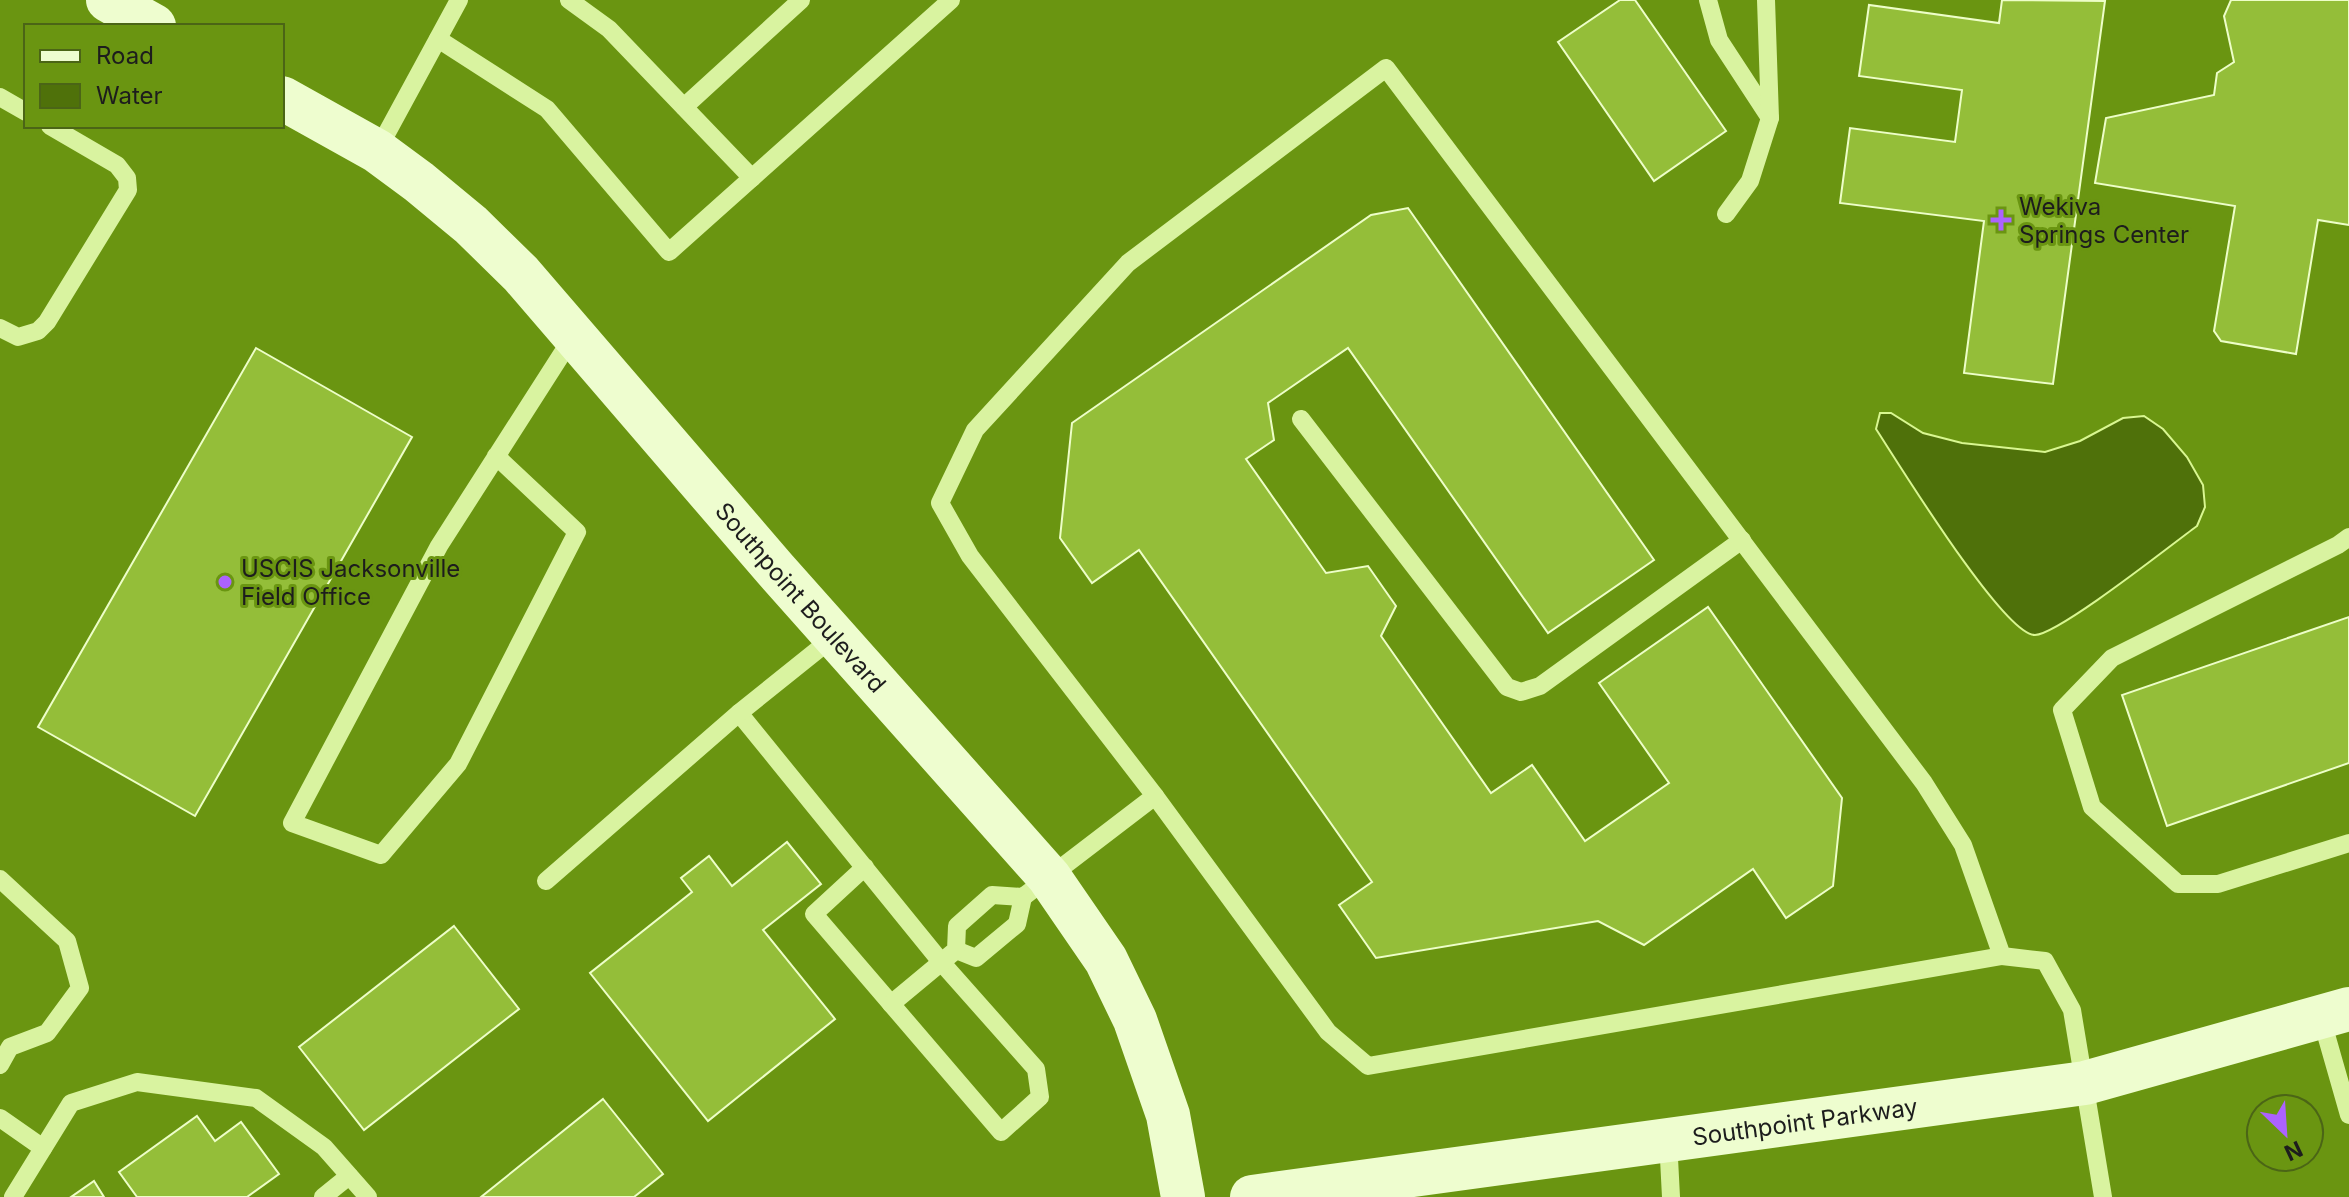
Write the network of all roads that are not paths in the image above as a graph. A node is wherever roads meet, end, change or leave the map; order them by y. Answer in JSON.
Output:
{"nodes":[{"id":1,"x":108,"y":0,"type":"edge"},
{"id":2,"x":459,"y":0,"type":"edge"},
{"id":3,"x":569,"y":0,"type":"edge"},
{"id":4,"x":801,"y":0,"type":"edge"},
{"id":5,"x":951,"y":0,"type":"edge"},
{"id":6,"x":1708,"y":0,"type":"edge"},
{"id":7,"x":1766,"y":0,"type":"edge"},
{"id":8,"x":150,"y":24,"type":"edge"},
{"id":9,"x":438,"y":39,"type":"junction"},
{"id":10,"x":0,"y":97,"type":"edge"},
{"id":11,"x":284,"y":99,"type":"edge"},
{"id":12,"x":684,"y":107,"type":"junction"},
{"id":13,"x":24,"y":111,"type":"edge"},
{"id":14,"x":1770,"y":118,"type":"junction"},
{"id":15,"x":53,"y":128,"type":"edge"},
{"id":16,"x":377,"y":151,"type":"junction"},
{"id":17,"x":752,"y":178,"type":"junction"},
{"id":18,"x":1726,"y":214,"type":"dead end"},
{"id":19,"x":0,"y":328,"type":"edge"},
{"id":20,"x":574,"y":335,"type":"junction"},
{"id":21,"x":1301,"y":419,"type":"dead end"},
{"id":22,"x":496,"y":456,"type":"junction"},
{"id":23,"x":2349,"y":537,"type":"edge"},
{"id":24,"x":1742,"y":540,"type":"junction"},
{"id":25,"x":835,"y":636,"type":"junction"},
{"id":26,"x":739,"y":713,"type":"junction"},
{"id":27,"x":1155,"y":796,"type":"junction"},
{"id":28,"x":2349,"y":843,"type":"edge"},
{"id":29,"x":865,"y":867,"type":"junction"},
{"id":30,"x":0,"y":879,"type":"edge"},
{"id":31,"x":546,"y":881,"type":"dead end"},
{"id":32,"x":1036,"y":887,"type":"junction"},
{"id":33,"x":2002,"y":956,"type":"junction"},
{"id":34,"x":949,"y":957,"type":"junction"},
{"id":35,"x":891,"y":1004,"type":"junction"},
{"id":36,"x":2335,"y":1013,"type":"edge"},
{"id":37,"x":0,"y":1065,"type":"edge"},
{"id":38,"x":2085,"y":1083,"type":"junction"},
{"id":39,"x":2349,"y":1115,"type":"edge"},
{"id":40,"x":0,"y":1118,"type":"edge"},
{"id":41,"x":1668,"y":1139,"type":"junction"},
{"id":42,"x":43,"y":1148,"type":"junction"},
{"id":43,"x":349,"y":1176,"type":"junction"},
{"id":44,"x":13,"y":1197,"type":"edge"},
{"id":45,"x":323,"y":1197,"type":"edge"},
{"id":46,"x":368,"y":1197,"type":"edge"},
{"id":47,"x":1183,"y":1197,"type":"edge"},
{"id":48,"x":1252,"y":1197,"type":"edge"},
{"id":49,"x":1671,"y":1197,"type":"edge"},
{"id":50,"x":2103,"y":1197,"type":"edge"}],
"edges":[{"from":1,"to":8,"type":"street"},
{"from":2,"to":9,"type":"lane"},
{"from":3,"to":12,"type":"lane"},
{"from":4,"to":12,"type":"lane"},
{"from":5,"to":17,"type":"lane"},
{"from":6,"to":14,"type":"lane"},
{"from":7,"to":14,"type":"lane"},
{"from":9,"to":16,"type":"lane"},
{"from":9,"to":17,"type":"lane"},
{"from":10,"to":13,"type":"lane"},
{"from":11,"to":16,"type":"street","name":"Southpoint Boulevard"},
{"from":12,"to":17,"type":"lane"},
{"from":14,"to":18,"type":"lane"},
{"from":15,"to":19,"type":"lane"},
{"from":16,"to":20,"type":"street","name":"Southpoint Boulevard"},
{"from":20,"to":22,"type":"lane"},
{"from":20,"to":25,"type":"street","name":"Southpoint Boulevard"},
{"from":21,"to":24,"type":"lane"},
{"from":22,"to":22,"type":"lane"},
{"from":23,"to":28,"type":"lane"},
{"from":24,"to":27,"type":"lane"},
{"from":24,"to":33,"type":"lane"},
{"from":25,"to":26,"type":"lane"},
{"from":25,"to":32,"type":"street","name":"Southpoint Boulevard"},
{"from":26,"to":29,"type":"lane"},
{"from":26,"to":31,"type":"lane"},
{"from":27,"to":32,"type":"lane"},
{"from":27,"to":33,"type":"lane"},
{"from":29,"to":34,"type":"lane"},
{"from":29,"to":35,"type":"lane"},
{"from":30,"to":37,"type":"lane"},
{"from":32,"to":34,"type":"lane"},
{"from":32,"to":34,"type":"lane"},
{"from":32,"to":47,"type":"street","name":"Southpoint Boulevard"},
{"from":33,"to":38,"type":"lane"},
{"from":34,"to":35,"type":"lane"},
{"from":34,"to":35,"type":"lane"},
{"from":36,"to":38,"type":"street","name":"Southpoint Parkway"},
{"from":36,"to":39,"type":"lane"},
{"from":38,"to":41,"type":"street","name":"Southpoint Parkway"},
{"from":38,"to":50,"type":"lane"},
{"from":40,"to":42,"type":"lane"},
{"from":41,"to":48,"type":"street","name":"Southpoint Parkway"},
{"from":41,"to":49,"type":"lane"},
{"from":42,"to":43,"type":"lane"},
{"from":42,"to":44,"type":"lane"},
{"from":43,"to":45,"type":"lane"},
{"from":43,"to":46,"type":"lane"}]}
